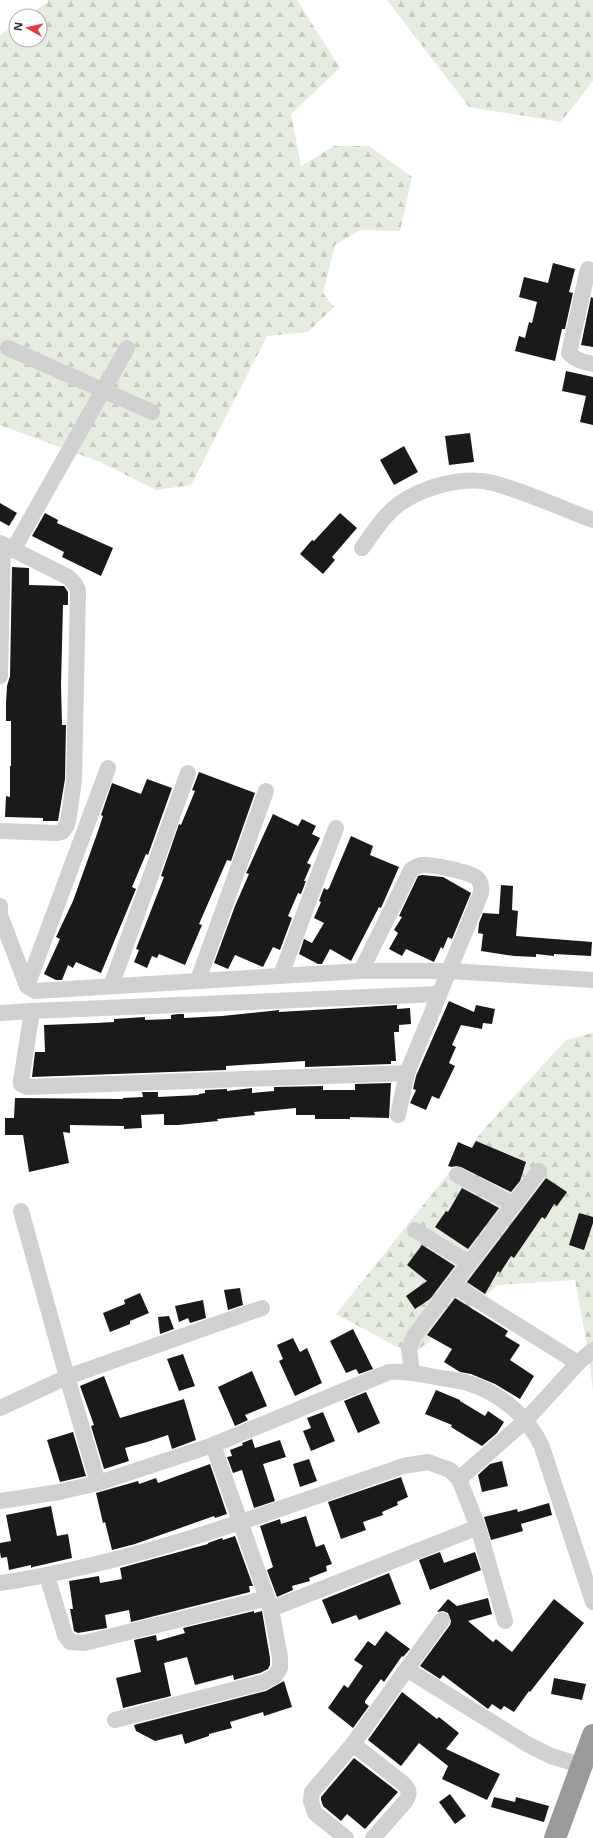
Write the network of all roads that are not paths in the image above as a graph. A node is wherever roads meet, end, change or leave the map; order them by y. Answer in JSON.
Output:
{"nodes":[{"id":1,"x":588,"y":269,"type":"dead end"},
{"id":2,"x":8,"y":348,"type":"dead end"},
{"id":3,"x":127,"y":348,"type":"dead end"},
{"id":4,"x":593,"y":364,"type":"edge"},
{"id":5,"x":103,"y":390,"type":"junction"},
{"id":6,"x":152,"y":412,"type":"dead end"},
{"id":7,"x":593,"y":520,"type":"edge"},
{"id":8,"x":5,"y":546,"type":"edge"},
{"id":9,"x":362,"y":548,"type":"dead end"},
{"id":10,"x":0,"y":676,"type":"edge"},
{"id":11,"x":108,"y":768,"type":"dead end"},
{"id":12,"x":188,"y":773,"type":"dead end"},
{"id":13,"x":266,"y":791,"type":"dead end"},
{"id":14,"x":336,"y":828,"type":"dead end"},
{"id":15,"x":0,"y":831,"type":"edge"},
{"id":16,"x":0,"y":906,"type":"edge"},
{"id":17,"x":0,"y":915,"type":"edge"},
{"id":18,"x":361,"y":971,"type":"junction"},
{"id":19,"x":281,"y":975,"type":"junction"},
{"id":20,"x":198,"y":980,"type":"junction"},
{"id":21,"x":593,"y":980,"type":"edge"},
{"id":22,"x":444,"y":984,"type":"junction"},
{"id":23,"x":27,"y":986,"type":"junction"},
{"id":24,"x":111,"y":986,"type":"junction"},
{"id":25,"x":32,"y":1011,"type":"junction"},
{"id":26,"x":0,"y":1013,"type":"edge"},
{"id":27,"x":407,"y":1074,"type":"junction"},
{"id":28,"x":398,"y":1115,"type":"dead end"},
{"id":29,"x":539,"y":1171,"type":"dead end"},
{"id":30,"x":457,"y":1175,"type":"dead end"},
{"id":31,"x":513,"y":1204,"type":"junction"},
{"id":32,"x":21,"y":1211,"type":"dead end"},
{"id":33,"x":415,"y":1230,"type":"dead end"},
{"id":34,"x":469,"y":1263,"type":"junction"},
{"id":35,"x":453,"y":1285,"type":"junction"},
{"id":36,"x":262,"y":1308,"type":"dead end"},
{"id":37,"x":593,"y":1350,"type":"edge"},
{"id":38,"x":578,"y":1363,"type":"junction"},
{"id":39,"x":412,"y":1373,"type":"junction"},
{"id":40,"x":67,"y":1377,"type":"junction"},
{"id":41,"x":0,"y":1408,"type":"edge"},
{"id":42,"x":526,"y":1420,"type":"junction"},
{"id":43,"x":213,"y":1445,"type":"junction"},
{"id":44,"x":459,"y":1478,"type":"junction"},
{"id":45,"x":98,"y":1483,"type":"junction"},
{"id":46,"x":0,"y":1501,"type":"edge"},
{"id":47,"x":240,"y":1523,"type":"junction"},
{"id":48,"x":478,"y":1527,"type":"junction"},
{"id":49,"x":47,"y":1576,"type":"junction"},
{"id":50,"x":0,"y":1584,"type":"edge"},
{"id":51,"x":593,"y":1602,"type":"edge"},
{"id":52,"x":269,"y":1604,"type":"junction"},
{"id":53,"x":442,"y":1620,"type":"dead end"},
{"id":54,"x":505,"y":1621,"type":"dead end"},
{"id":55,"x":408,"y":1670,"type":"junction"},
{"id":56,"x":115,"y":1720,"type":"dead end"},
{"id":57,"x":593,"y":1735,"type":"edge"},
{"id":58,"x":353,"y":1744,"type":"junction"},
{"id":59,"x":583,"y":1766,"type":"junction"},
{"id":60,"x":346,"y":1838,"type":"edge"},
{"id":61,"x":373,"y":1838,"type":"edge"},
{"id":62,"x":555,"y":1838,"type":"edge"}],
"edges":[{"from":1,"to":4,"type":"street"},
{"from":2,"to":5,"type":"street"},
{"from":3,"to":5,"type":"street"},
{"from":5,"to":6,"type":"street"},
{"from":5,"to":8,"type":"street"},
{"from":7,"to":9,"type":"street"},
{"from":8,"to":10,"type":"street"},
{"from":8,"to":15,"type":"street"},
{"from":11,"to":23,"type":"street"},
{"from":12,"to":24,"type":"street"},
{"from":13,"to":20,"type":"street"},
{"from":14,"to":19,"type":"street"},
{"from":16,"to":17,"type":"street"},
{"from":17,"to":23,"type":"street"},
{"from":18,"to":19,"type":"street"},
{"from":18,"to":22,"type":"street"},
{"from":18,"to":22,"type":"street"},
{"from":19,"to":20,"type":"street"},
{"from":20,"to":24,"type":"street"},
{"from":21,"to":22,"type":"street"},
{"from":22,"to":25,"type":"street"},
{"from":22,"to":27,"type":"street"},
{"from":23,"to":24,"type":"street"},
{"from":25,"to":26,"type":"street"},
{"from":25,"to":27,"type":"street"},
{"from":27,"to":28,"type":"street"},
{"from":29,"to":31,"type":"street"},
{"from":30,"to":31,"type":"street"},
{"from":31,"to":34,"type":"street"},
{"from":32,"to":40,"type":"street"},
{"from":33,"to":34,"type":"street"},
{"from":34,"to":35,"type":"street"},
{"from":35,"to":38,"type":"street"},
{"from":35,"to":39,"type":"street"},
{"from":36,"to":40,"type":"street"},
{"from":37,"to":38,"type":"street"},
{"from":38,"to":42,"type":"street"},
{"from":39,"to":42,"type":"street"},
{"from":39,"to":43,"type":"street"},
{"from":40,"to":41,"type":"street"},
{"from":40,"to":45,"type":"street"},
{"from":42,"to":44,"type":"street"},
{"from":42,"to":51,"type":"street"},
{"from":43,"to":45,"type":"street"},
{"from":43,"to":47,"type":"street"},
{"from":44,"to":47,"type":"street"},
{"from":44,"to":48,"type":"street"},
{"from":45,"to":46,"type":"street"},
{"from":47,"to":49,"type":"street"},
{"from":47,"to":52,"type":"street"},
{"from":48,"to":52,"type":"street"},
{"from":48,"to":54,"type":"street"},
{"from":49,"to":50,"type":"street"},
{"from":49,"to":52,"type":"street"},
{"from":52,"to":56,"type":"street"},
{"from":53,"to":55,"type":"street"},
{"from":55,"to":58,"type":"street"},
{"from":55,"to":59,"type":"street"},
{"from":57,"to":59,"type":"highway"},
{"from":58,"to":60,"type":"street"},
{"from":58,"to":61,"type":"street"},
{"from":59,"to":62,"type":"highway"}]}
